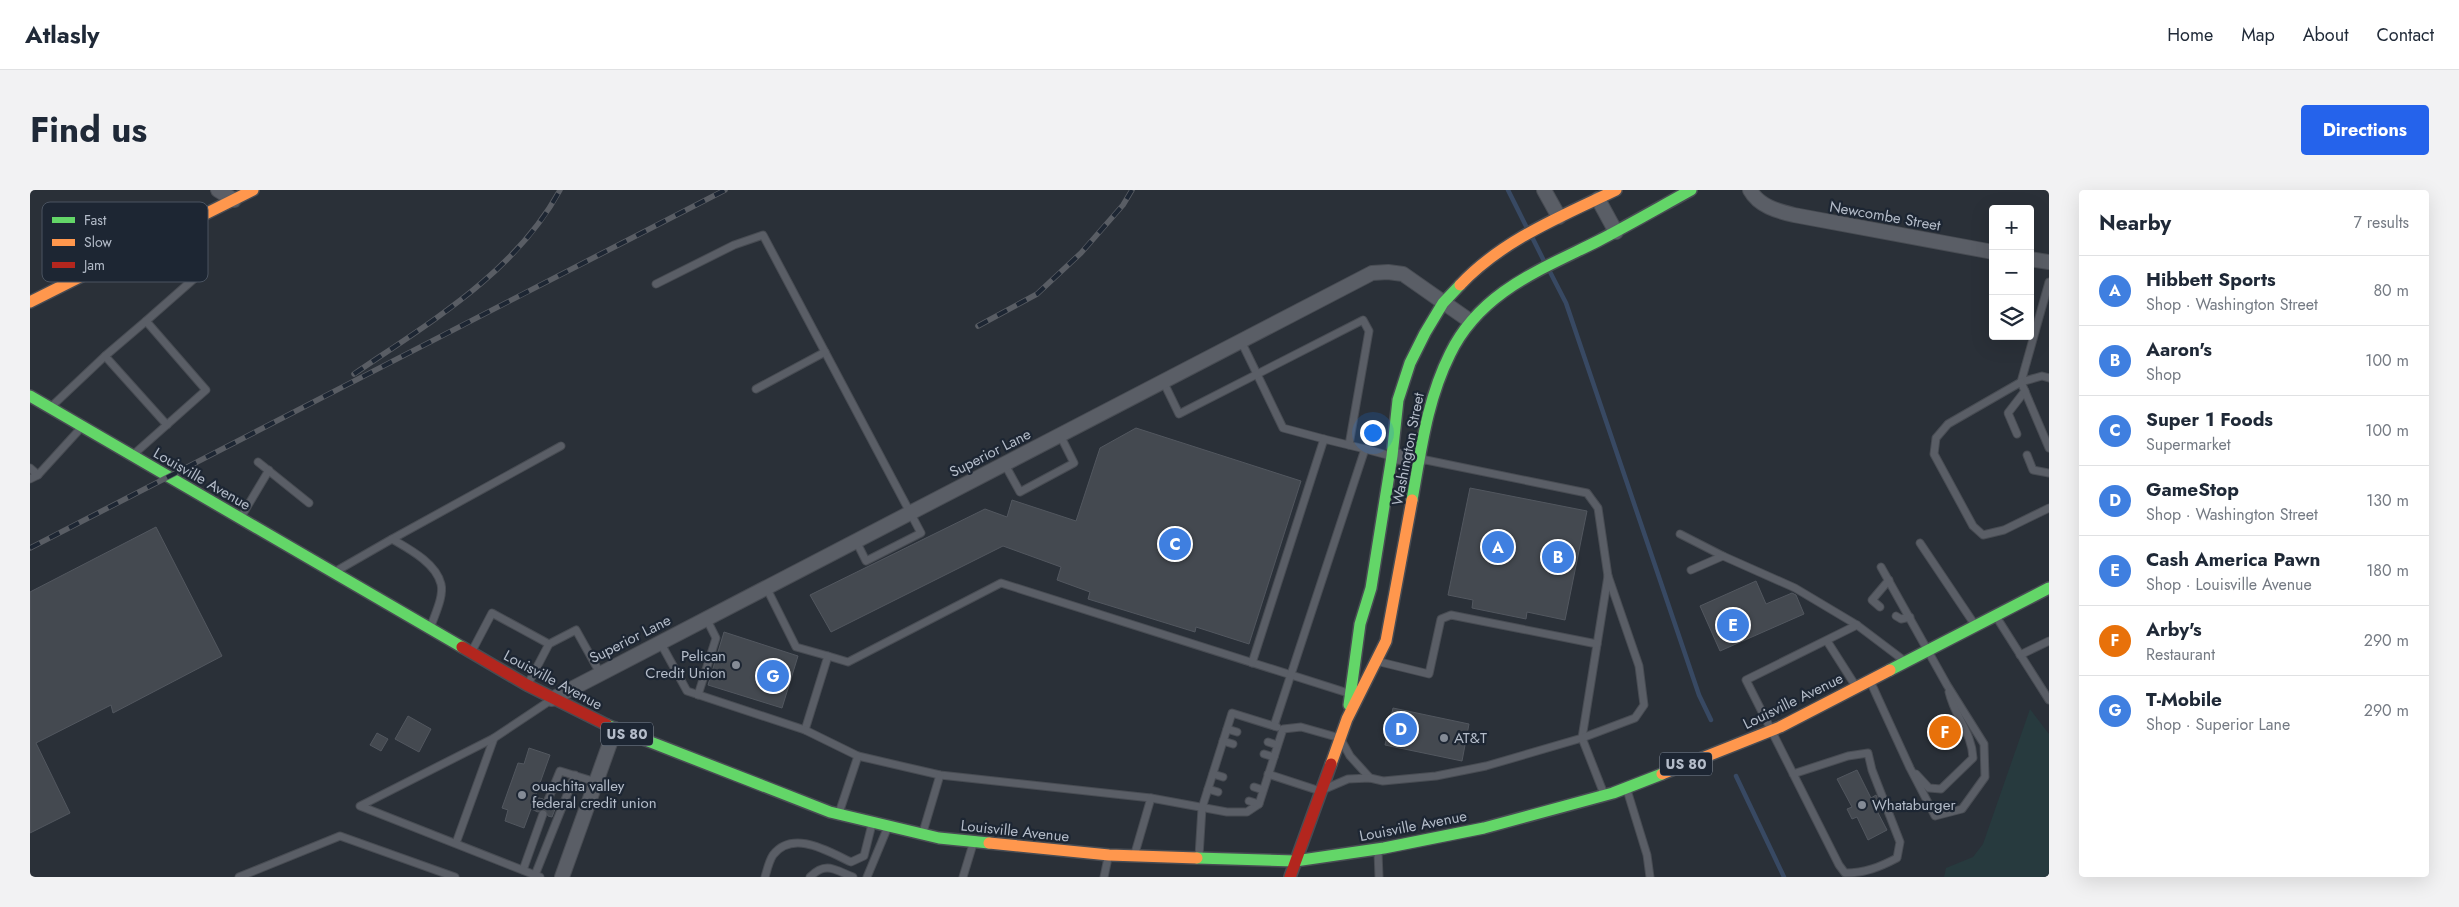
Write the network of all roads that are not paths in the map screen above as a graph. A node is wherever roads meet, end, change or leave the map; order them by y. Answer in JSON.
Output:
{"nodes":[{"id":1,"x":218,"y":190,"type":"edge"},
{"id":2,"x":253,"y":190,"type":"edge"},
{"id":3,"x":1544,"y":190,"type":"edge"},
{"id":4,"x":1616,"y":190,"type":"edge"},
{"id":5,"x":1691,"y":190,"type":"edge"},
{"id":6,"x":1750,"y":190,"type":"edge"},
{"id":7,"x":1598,"y":199,"type":"junction"},
{"id":8,"x":234,"y":200,"type":"junction"},
{"id":9,"x":208,"y":213,"type":"edge"},
{"id":10,"x":1554,"y":220,"type":"junction"},
{"id":11,"x":1616,"y":232,"type":"junction"},
{"id":12,"x":1989,"y":251,"type":"edge"},
{"id":13,"x":2034,"y":260,"type":"edge"},
{"id":14,"x":2049,"y":262,"type":"edge"},
{"id":15,"x":70,"y":282,"type":"edge"},
{"id":16,"x":190,"y":282,"type":"edge"},
{"id":17,"x":2049,"y":282,"type":"edge"},
{"id":18,"x":656,"y":284,"type":"dead end"},
{"id":19,"x":30,"y":302,"type":"edge"},
{"id":20,"x":1443,"y":303,"type":"junction"},
{"id":21,"x":146,"y":321,"type":"junction"},
{"id":22,"x":1470,"y":321,"type":"junction"},
{"id":23,"x":1241,"y":341,"type":"junction"},
{"id":24,"x":826,"y":352,"type":"junction"},
{"id":25,"x":105,"y":356,"type":"junction"},
{"id":26,"x":1257,"y":374,"type":"junction"},
{"id":27,"x":2049,"y":378,"type":"edge"},
{"id":28,"x":1163,"y":381,"type":"junction"},
{"id":29,"x":2021,"y":382,"type":"junction"},
{"id":30,"x":756,"y":389,"type":"dead end"},
{"id":31,"x":2025,"y":391,"type":"junction"},
{"id":32,"x":30,"y":396,"type":"edge"},
{"id":33,"x":50,"y":408,"type":"junction"},
{"id":34,"x":167,"y":425,"type":"junction"},
{"id":35,"x":82,"y":426,"type":"junction"},
{"id":36,"x":2017,"y":434,"type":"dead end"},
{"id":37,"x":1060,"y":435,"type":"junction"},
{"id":38,"x":1324,"y":439,"type":"junction"},
{"id":39,"x":1349,"y":445,"type":"junction"},
{"id":40,"x":561,"y":446,"type":"dead end"},
{"id":41,"x":2049,"y":448,"type":"edge"},
{"id":42,"x":1364,"y":449,"type":"junction"},
{"id":43,"x":132,"y":455,"type":"junction"},
{"id":44,"x":2027,"y":455,"type":"dead end"},
{"id":45,"x":1392,"y":456,"type":"junction"},
{"id":46,"x":1420,"y":459,"type":"junction"},
{"id":47,"x":258,"y":462,"type":"dead end"},
{"id":48,"x":1004,"y":463,"type":"junction"},
{"id":49,"x":30,"y":468,"type":"edge"},
{"id":50,"x":269,"y":470,"type":"junction"},
{"id":51,"x":2049,"y":474,"type":"edge"},
{"id":52,"x":38,"y":475,"type":"junction"},
{"id":53,"x":30,"y":478,"type":"edge"},
{"id":54,"x":309,"y":503,"type":"dead end"},
{"id":55,"x":2049,"y":508,"type":"edge"},
{"id":56,"x":910,"y":512,"type":"junction"},
{"id":57,"x":241,"y":518,"type":"junction"},
{"id":58,"x":1680,"y":534,"type":"dead end"},
{"id":59,"x":392,"y":539,"type":"junction"},
{"id":60,"x":856,"y":540,"type":"junction"},
{"id":61,"x":1920,"y":544,"type":"dead end"},
{"id":62,"x":1724,"y":556,"type":"junction"},
{"id":63,"x":1881,"y":567,"type":"dead end"},
{"id":64,"x":1691,"y":570,"type":"dead end"},
{"id":65,"x":334,"y":572,"type":"junction"},
{"id":66,"x":1608,"y":576,"type":"junction"},
{"id":67,"x":1889,"y":580,"type":"junction"},
{"id":68,"x":766,"y":587,"type":"junction"},
{"id":69,"x":2049,"y":588,"type":"edge"},
{"id":70,"x":1880,"y":607,"type":"dead end"},
{"id":71,"x":1995,"y":615,"type":"junction"},
{"id":72,"x":1896,"y":616,"type":"dead end"},
{"id":73,"x":1910,"y":617,"type":"junction"},
{"id":74,"x":706,"y":618,"type":"junction"},
{"id":75,"x":1857,"y":625,"type":"junction"},
{"id":76,"x":1975,"y":625,"type":"junction"},
{"id":77,"x":430,"y":629,"type":"junction"},
{"id":78,"x":1827,"y":641,"type":"junction"},
{"id":79,"x":2049,"y":641,"type":"edge"},
{"id":80,"x":660,"y":642,"type":"junction"},
{"id":81,"x":549,"y":644,"type":"junction"},
{"id":82,"x":1597,"y":644,"type":"junction"},
{"id":83,"x":1929,"y":650,"type":"junction"},
{"id":84,"x":471,"y":652,"type":"junction"},
{"id":85,"x":2020,"y":655,"type":"junction"},
{"id":86,"x":828,"y":656,"type":"junction"},
{"id":87,"x":1376,"y":661,"type":"junction"},
{"id":88,"x":1905,"y":661,"type":"junction"},
{"id":89,"x":1252,"y":663,"type":"junction"},
{"id":90,"x":600,"y":673,"type":"junction"},
{"id":91,"x":1290,"y":675,"type":"junction"},
{"id":92,"x":1870,"y":680,"type":"junction"},
{"id":93,"x":527,"y":685,"type":"junction"},
{"id":94,"x":1947,"y":685,"type":"junction"},
{"id":95,"x":1856,"y":687,"type":"junction"},
{"id":96,"x":1351,"y":694,"type":"junction"},
{"id":97,"x":698,"y":695,"type":"junction"},
{"id":98,"x":552,"y":699,"type":"junction"},
{"id":99,"x":2049,"y":700,"type":"edge"},
{"id":100,"x":1347,"y":719,"type":"junction"},
{"id":101,"x":1274,"y":726,"type":"junction"},
{"id":102,"x":614,"y":729,"type":"junction"},
{"id":103,"x":1227,"y":729,"type":"junction"},
{"id":104,"x":1283,"y":729,"type":"junction"},
{"id":105,"x":805,"y":730,"type":"junction"},
{"id":106,"x":1770,"y":731,"type":"junction"},
{"id":107,"x":1237,"y":732,"type":"dead end"},
{"id":108,"x":494,"y":738,"type":"junction"},
{"id":109,"x":1340,"y":738,"type":"junction"},
{"id":110,"x":1582,"y":738,"type":"junction"},
{"id":111,"x":1223,"y":741,"type":"junction"},
{"id":112,"x":1268,"y":742,"type":"dead end"},
{"id":113,"x":1233,"y":744,"type":"dead end"},
{"id":114,"x":1278,"y":745,"type":"junction"},
{"id":115,"x":1264,"y":754,"type":"dead end"},
{"id":116,"x":858,"y":756,"type":"junction"},
{"id":117,"x":1274,"y":757,"type":"junction"},
{"id":118,"x":1910,"y":768,"type":"junction"},
{"id":119,"x":1213,"y":774,"type":"junction"},
{"id":120,"x":1268,"y":774,"type":"junction"},
{"id":121,"x":1793,"y":774,"type":"junction"},
{"id":122,"x":575,"y":775,"type":"junction"},
{"id":123,"x":940,"y":775,"type":"junction"},
{"id":124,"x":1223,"y":777,"type":"dead end"},
{"id":125,"x":1370,"y":778,"type":"junction"},
{"id":126,"x":596,"y":782,"type":"junction"},
{"id":127,"x":1254,"y":787,"type":"dead end"},
{"id":128,"x":1208,"y":788,"type":"junction"},
{"id":129,"x":1626,"y":788,"type":"junction"},
{"id":130,"x":1263,"y":790,"type":"junction"},
{"id":131,"x":1320,"y":791,"type":"junction"},
{"id":132,"x":1218,"y":792,"type":"dead end"},
{"id":133,"x":1604,"y":795,"type":"junction"},
{"id":134,"x":1151,"y":798,"type":"junction"},
{"id":135,"x":548,"y":800,"type":"dead end"},
{"id":136,"x":1249,"y":801,"type":"dead end"},
{"id":137,"x":1259,"y":804,"type":"junction"},
{"id":138,"x":1202,"y":808,"type":"junction"},
{"id":139,"x":543,"y":814,"type":"dead end"},
{"id":140,"x":839,"y":814,"type":"junction"},
{"id":141,"x":872,"y":822,"type":"junction"},
{"id":142,"x":888,"y":826,"type":"junction"},
{"id":143,"x":922,"y":834,"type":"junction"},
{"id":144,"x":973,"y":842,"type":"junction"},
{"id":145,"x":456,"y":843,"type":"junction"},
{"id":146,"x":1378,"y":849,"type":"junction"},
{"id":147,"x":1109,"y":855,"type":"junction"},
{"id":148,"x":1133,"y":857,"type":"junction"},
{"id":149,"x":1199,"y":858,"type":"junction"},
{"id":150,"x":1295,"y":861,"type":"junction"},
{"id":151,"x":523,"y":870,"type":"junction"},
{"id":152,"x":537,"y":876,"type":"edge"},
{"id":153,"x":239,"y":877,"type":"edge"},
{"id":154,"x":455,"y":877,"type":"edge"},
{"id":155,"x":562,"y":877,"type":"edge"},
{"id":156,"x":765,"y":877,"type":"edge"},
{"id":157,"x":810,"y":877,"type":"edge"},
{"id":158,"x":853,"y":877,"type":"edge"},
{"id":159,"x":867,"y":877,"type":"edge"},
{"id":160,"x":963,"y":877,"type":"edge"},
{"id":161,"x":1104,"y":877,"type":"edge"},
{"id":162,"x":1290,"y":877,"type":"edge"},
{"id":163,"x":1379,"y":877,"type":"edge"},
{"id":164,"x":1650,"y":877,"type":"edge"}],
"edges":[{"from":1,"to":8,"type":"street"},
{"from":2,"to":8,"type":"main road"},
{"from":3,"to":10,"type":"street"},
{"from":4,"to":7,"type":"main road","name":"Washington Street"},
{"from":5,"to":11,"type":"main road","name":"Washington Street"},
{"from":6,"to":12,"type":"street","name":"Newcombe Street"},
{"from":7,"to":10,"type":"main road","name":"Washington Street"},
{"from":7,"to":11,"type":"street"},
{"from":8,"to":9,"type":"main road"},
{"from":10,"to":20,"type":"main road","name":"Washington Street"},
{"from":11,"to":22,"type":"main road","name":"Washington Street"},
{"from":13,"to":14,"type":"street"},
{"from":15,"to":19,"type":"main road"},
{"from":16,"to":21,"type":"lane"},
{"from":17,"to":29,"type":"lane"},
{"from":18,"to":24,"type":"lane"},
{"from":20,"to":22,"type":"street","name":"Superior Lane"},
{"from":20,"to":23,"type":"street","name":"Superior Lane"},
{"from":20,"to":45,"type":"main road","name":"Washington Street"},
{"from":21,"to":25,"type":"lane"},
{"from":21,"to":34,"type":"lane"},
{"from":22,"to":46,"type":"main road","name":"Washington Street"},
{"from":23,"to":26,"type":"lane"},
{"from":23,"to":28,"type":"street","name":"Superior Lane"},
{"from":24,"to":30,"type":"lane"},
{"from":24,"to":56,"type":"lane"},
{"from":25,"to":33,"type":"lane"},
{"from":25,"to":34,"type":"lane"},
{"from":26,"to":28,"type":"lane"},
{"from":26,"to":38,"type":"lane"},
{"from":26,"to":39,"type":"lane"},
{"from":27,"to":29,"type":"lane"},
{"from":28,"to":37,"type":"street","name":"Superior Lane"},
{"from":29,"to":31,"type":"lane"},
{"from":29,"to":55,"type":"lane"},
{"from":31,"to":36,"type":"lane"},
{"from":31,"to":41,"type":"lane"},
{"from":32,"to":33,"type":"main road","name":"Louisville Avenue","number":"US 80"},
{"from":33,"to":35,"type":"main road","name":"Louisville Avenue","number":"US 80"},
{"from":34,"to":43,"type":"lane"},
{"from":35,"to":43,"type":"main road","name":"Louisville Avenue","number":"US 80"},
{"from":35,"to":52,"type":"lane"},
{"from":37,"to":48,"type":"street","name":"Superior Lane"},
{"from":37,"to":48,"type":"lane"},
{"from":38,"to":39,"type":"lane"},
{"from":38,"to":89,"type":"lane"},
{"from":39,"to":42,"type":"lane"},
{"from":40,"to":59,"type":"lane"},
{"from":42,"to":45,"type":"lane"},
{"from":42,"to":91,"type":"lane"},
{"from":43,"to":57,"type":"main road","name":"Louisville Avenue","number":"US 80"},
{"from":44,"to":51,"type":"lane"},
{"from":45,"to":46,"type":"street"},
{"from":45,"to":96,"type":"main road","name":"Washington Street"},
{"from":46,"to":66,"type":"lane"},
{"from":46,"to":87,"type":"main road","name":"Washington Street"},
{"from":47,"to":50,"type":"lane"},
{"from":48,"to":56,"type":"street","name":"Superior Lane"},
{"from":49,"to":52,"type":"lane"},
{"from":50,"to":54,"type":"lane"},
{"from":50,"to":57,"type":"lane"},
{"from":52,"to":53,"type":"lane"},
{"from":56,"to":60,"type":"street","name":"Superior Lane"},
{"from":56,"to":60,"type":"lane"},
{"from":57,"to":65,"type":"main road","name":"Louisville Avenue","number":"US 80"},
{"from":58,"to":62,"type":"lane"},
{"from":59,"to":65,"type":"lane"},
{"from":59,"to":77,"type":"lane"},
{"from":60,"to":68,"type":"street","name":"Superior Lane"},
{"from":61,"to":76,"type":"lane"},
{"from":62,"to":64,"type":"lane"},
{"from":62,"to":75,"type":"lane"},
{"from":63,"to":67,"type":"lane"},
{"from":65,"to":77,"type":"main road","name":"Louisville Avenue","number":"US 80"},
{"from":66,"to":82,"type":"lane"},
{"from":66,"to":110,"type":"lane"},
{"from":67,"to":70,"type":"lane"},
{"from":67,"to":73,"type":"lane"},
{"from":68,"to":74,"type":"street","name":"Superior Lane"},
{"from":68,"to":86,"type":"lane"},
{"from":69,"to":71,"type":"main road","name":"Louisville Avenue","number":"US 80"},
{"from":71,"to":76,"type":"main road","name":"Louisville Avenue","number":"US 80"},
{"from":71,"to":85,"type":"lane"},
{"from":72,"to":73,"type":"lane"},
{"from":73,"to":83,"type":"lane"},
{"from":74,"to":80,"type":"street","name":"Superior Lane"},
{"from":74,"to":97,"type":"lane"},
{"from":75,"to":78,"type":"lane"},
{"from":75,"to":88,"type":"lane"},
{"from":76,"to":83,"type":"main road","name":"Louisville Avenue","number":"US 80"},
{"from":77,"to":84,"type":"main road","name":"Louisville Avenue","number":"US 80"},
{"from":78,"to":95,"type":"lane"},
{"from":78,"to":106,"type":"lane"},
{"from":79,"to":85,"type":"lane"},
{"from":80,"to":90,"type":"street","name":"Superior Lane"},
{"from":80,"to":97,"type":"lane"},
{"from":81,"to":84,"type":"lane"},
{"from":81,"to":90,"type":"lane"},
{"from":81,"to":93,"type":"lane"},
{"from":82,"to":87,"type":"lane"},
{"from":82,"to":110,"type":"lane"},
{"from":83,"to":88,"type":"main road","name":"Louisville Avenue","number":"US 80"},
{"from":83,"to":94,"type":"lane"},
{"from":84,"to":93,"type":"main road","name":"Louisville Avenue","number":"US 80"},
{"from":85,"to":99,"type":"lane"},
{"from":86,"to":89,"type":"lane"},
{"from":86,"to":105,"type":"lane"},
{"from":87,"to":100,"type":"main road","name":"Washington Street"},
{"from":88,"to":92,"type":"main road","name":"Louisville Avenue","number":"US 80"},
{"from":89,"to":91,"type":"lane"},
{"from":90,"to":98,"type":"street","name":"Superior Lane"},
{"from":91,"to":96,"type":"lane"},
{"from":91,"to":101,"type":"lane"},
{"from":92,"to":95,"type":"main road","name":"Louisville Avenue","number":"US 80"},
{"from":92,"to":118,"type":"lane"},
{"from":93,"to":98,"type":"main road","name":"Louisville Avenue","number":"US 80"},
{"from":94,"to":118,"type":"lane"},
{"from":94,"to":118,"type":"lane"},
{"from":95,"to":106,"type":"main road","name":"Louisville Avenue","number":"US 80"},
{"from":96,"to":100,"type":"main road","name":"Washington Street"},
{"from":97,"to":105,"type":"lane"},
{"from":98,"to":102,"type":"main road","name":"Louisville Avenue","number":"US 80"},
{"from":98,"to":108,"type":"lane"},
{"from":100,"to":109,"type":"main road","name":"Washington Street"},
{"from":101,"to":103,"type":"lane"},
{"from":101,"to":104,"type":"lane"},
{"from":102,"to":126,"type":"street"},
{"from":102,"to":140,"type":"main road","name":"Louisville Avenue","number":"US 80"},
{"from":103,"to":107,"type":"lane"},
{"from":103,"to":111,"type":"lane"},
{"from":104,"to":109,"type":"lane"},
{"from":104,"to":114,"type":"lane"},
{"from":105,"to":116,"type":"lane"},
{"from":106,"to":121,"type":"lane"},
{"from":106,"to":129,"type":"main road","name":"Louisville Avenue","number":"US 80"},
{"from":108,"to":145,"type":"lane"},
{"from":108,"to":145,"type":"lane"},
{"from":109,"to":125,"type":"lane"},
{"from":109,"to":131,"type":"main road","name":"Washington Street"},
{"from":110,"to":125,"type":"lane"},
{"from":110,"to":133,"type":"lane"},
{"from":111,"to":113,"type":"lane"},
{"from":111,"to":119,"type":"lane"},
{"from":112,"to":114,"type":"lane"},
{"from":114,"to":117,"type":"lane"},
{"from":115,"to":117,"type":"lane"},
{"from":116,"to":123,"type":"lane"},
{"from":116,"to":140,"type":"lane"},
{"from":117,"to":120,"type":"lane"},
{"from":119,"to":124,"type":"lane"},
{"from":119,"to":128,"type":"lane"},
{"from":120,"to":130,"type":"lane"},
{"from":120,"to":131,"type":"lane"},
{"from":121,"to":121,"type":"lane"},
{"from":122,"to":126,"type":"lane"},
{"from":122,"to":135,"type":"lane"},
{"from":122,"to":152,"type":"lane"},
{"from":123,"to":134,"type":"lane"},
{"from":123,"to":143,"type":"lane"},
{"from":125,"to":131,"type":"lane"},
{"from":126,"to":155,"type":"street"},
{"from":127,"to":130,"type":"lane"},
{"from":128,"to":132,"type":"lane"},
{"from":128,"to":138,"type":"lane"},
{"from":129,"to":133,"type":"main road","name":"Louisville Avenue","number":"US 80"},
{"from":129,"to":164,"type":"lane"},
{"from":130,"to":137,"type":"lane"},
{"from":131,"to":150,"type":"main road","name":"Washington Street"},
{"from":133,"to":146,"type":"main road","name":"Louisville Avenue","number":"US 80"},
{"from":134,"to":138,"type":"lane"},
{"from":134,"to":148,"type":"lane"},
{"from":136,"to":137,"type":"lane"},
{"from":137,"to":138,"type":"lane"},
{"from":138,"to":149,"type":"lane"},
{"from":139,"to":151,"type":"lane"},
{"from":140,"to":141,"type":"main road","name":"Louisville Avenue","number":"US 80"},
{"from":141,"to":142,"type":"main road","name":"Louisville Avenue","number":"US 80"},
{"from":141,"to":156,"type":"lane"},
{"from":142,"to":143,"type":"main road","name":"Louisville Avenue","number":"US 80"},
{"from":142,"to":159,"type":"lane"},
{"from":143,"to":144,"type":"main road","name":"Louisville Avenue","number":"US 80"},
{"from":144,"to":147,"type":"main road","name":"Louisville Avenue","number":"US 80"},
{"from":144,"to":160,"type":"lane"},
{"from":145,"to":151,"type":"lane"},
{"from":146,"to":150,"type":"main road","name":"Louisville Avenue","number":"US 80"},
{"from":146,"to":163,"type":"lane"},
{"from":147,"to":148,"type":"main road","name":"Louisville Avenue","number":"US 80"},
{"from":147,"to":161,"type":"lane"},
{"from":148,"to":149,"type":"main road","name":"Louisville Avenue","number":"US 80"},
{"from":149,"to":150,"type":"main road","name":"Louisville Avenue","number":"US 80"},
{"from":150,"to":162,"type":"main road","name":"Washington Street"},
{"from":151,"to":152,"type":"lane"},
{"from":153,"to":154,"type":"lane"},
{"from":157,"to":158,"type":"lane"}]}
